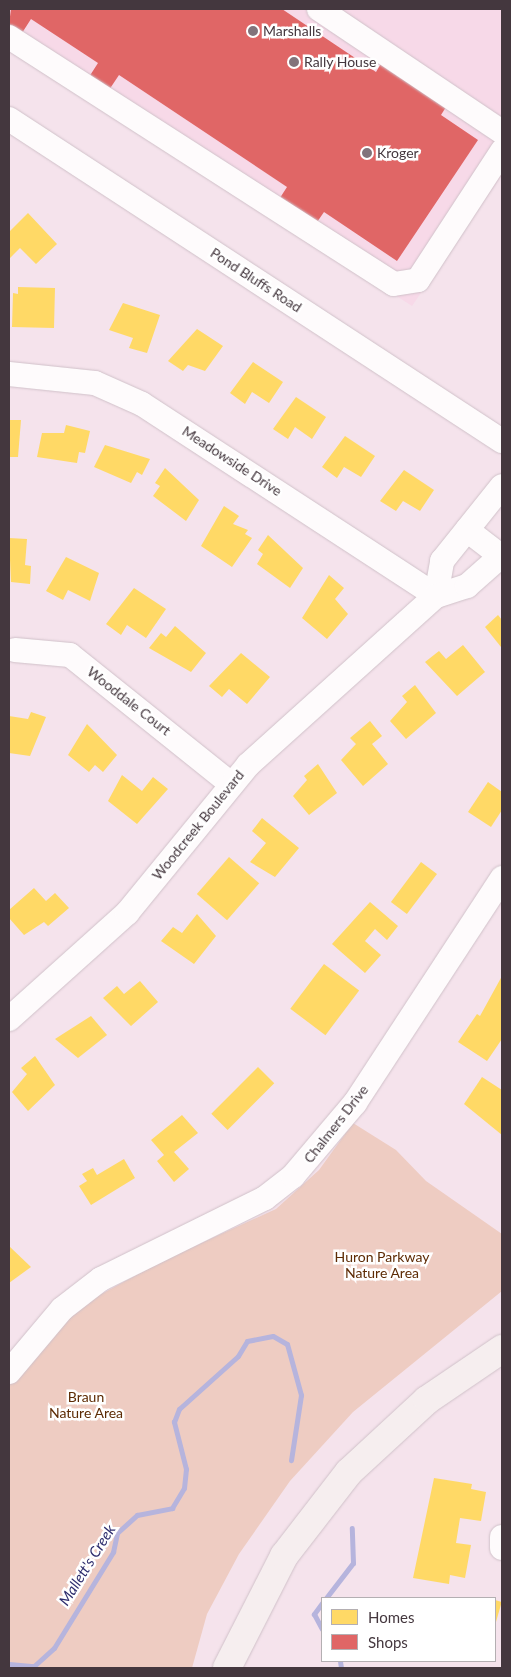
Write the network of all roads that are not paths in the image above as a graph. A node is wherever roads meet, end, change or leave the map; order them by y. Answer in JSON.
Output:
{"nodes":[{"id":1,"x":319,"y":9,"type":"edge"},
{"id":2,"x":9,"y":36,"type":"edge"},
{"id":3,"x":9,"y":120,"type":"edge"},
{"id":4,"x":502,"y":132,"type":"edge"},
{"id":5,"x":502,"y":151,"type":"edge"},
{"id":6,"x":9,"y":374,"type":"edge"},
{"id":7,"x":502,"y":442,"type":"edge"},
{"id":8,"x":502,"y":486,"type":"edge"},
{"id":9,"x":467,"y":530,"type":"junction"},
{"id":10,"x":502,"y":556,"type":"edge"},
{"id":11,"x":436,"y":596,"type":"junction"},
{"id":12,"x":15,"y":650,"type":"dead end"},
{"id":13,"x":230,"y":783,"type":"junction"},
{"id":14,"x":502,"y":878,"type":"edge"},
{"id":15,"x":9,"y":1019,"type":"edge"},
{"id":16,"x":502,"y":1349,"type":"edge"},
{"id":17,"x":9,"y":1372,"type":"edge"},
{"id":18,"x":502,"y":1537,"type":"edge"},
{"id":19,"x":502,"y":1548,"type":"edge"},
{"id":20,"x":227,"y":1668,"type":"edge"}],
"edges":[{"from":1,"to":4,"type":"street"},
{"from":2,"to":5,"type":"street"},
{"from":3,"to":7,"type":"street","name":"Pond Bluffs Road"},
{"from":6,"to":11,"type":"street","name":"Meadowside Drive"},
{"from":8,"to":9,"type":"street"},
{"from":9,"to":10,"type":"street"},
{"from":9,"to":11,"type":"street"},
{"from":10,"to":11,"type":"street","name":"Woodcreek Boulevard"},
{"from":11,"to":13,"type":"street","name":"Woodcreek Boulevard"},
{"from":12,"to":13,"type":"street","name":"Wooddale Court"},
{"from":13,"to":15,"type":"street","name":"Woodcreek Boulevard"},
{"from":14,"to":17,"type":"street","name":"Chalmers Drive"},
{"from":16,"to":20,"type":"main road"},
{"from":18,"to":19,"type":"street"}]}
